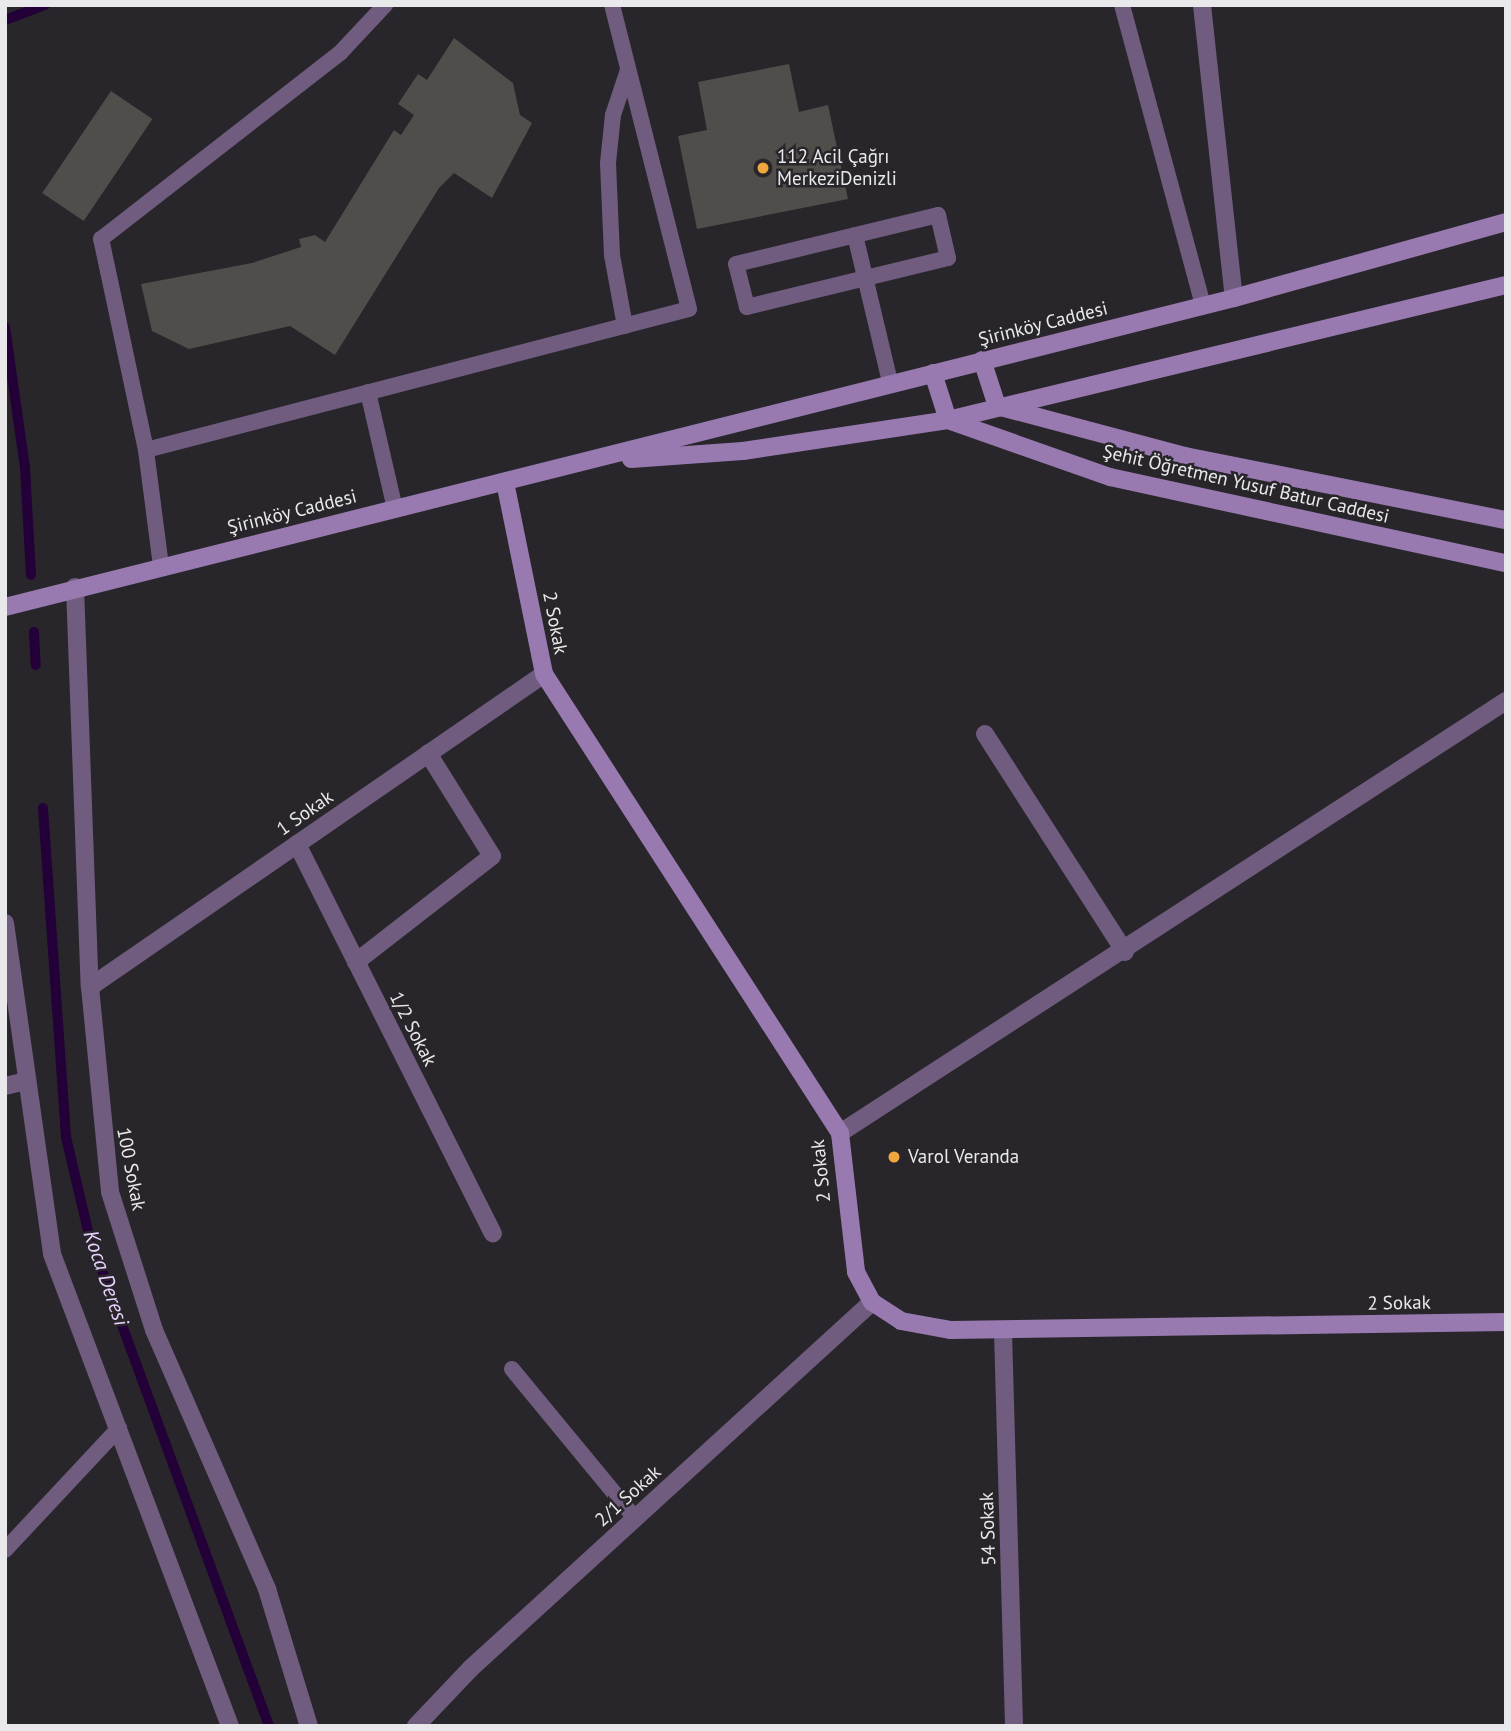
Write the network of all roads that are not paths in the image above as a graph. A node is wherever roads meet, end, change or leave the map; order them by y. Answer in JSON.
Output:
{"nodes":[{"id":1,"x":385,"y":5,"type":"edge"},
{"id":2,"x":612,"y":5,"type":"edge"},
{"id":3,"x":1122,"y":5,"type":"edge"},
{"id":4,"x":1202,"y":5,"type":"edge"},
{"id":5,"x":628,"y":69,"type":"junction"},
{"id":6,"x":1506,"y":222,"type":"edge"},
{"id":7,"x":855,"y":235,"type":"junction"},
{"id":8,"x":865,"y":278,"type":"junction"},
{"id":9,"x":1506,"y":285,"type":"edge"},
{"id":10,"x":1234,"y":299,"type":"junction"},
{"id":11,"x":1203,"y":306,"type":"junction"},
{"id":12,"x":625,"y":326,"type":"junction"},
{"id":13,"x":982,"y":360,"type":"junction"},
{"id":14,"x":933,"y":373,"type":"junction"},
{"id":15,"x":890,"y":382,"type":"junction"},
{"id":16,"x":368,"y":392,"type":"junction"},
{"id":17,"x":997,"y":406,"type":"junction"},
{"id":18,"x":948,"y":420,"type":"junction"},
{"id":19,"x":146,"y":450,"type":"junction"},
{"id":20,"x":589,"y":463,"type":"junction"},
{"id":21,"x":505,"y":482,"type":"junction"},
{"id":22,"x":395,"y":509,"type":"junction"},
{"id":23,"x":1506,"y":520,"type":"edge"},
{"id":24,"x":1506,"y":563,"type":"edge"},
{"id":25,"x":161,"y":566,"type":"junction"},
{"id":26,"x":75,"y":587,"type":"junction"},
{"id":27,"x":5,"y":607,"type":"edge"},
{"id":28,"x":544,"y":674,"type":"junction"},
{"id":29,"x":1506,"y":701,"type":"edge"},
{"id":30,"x":985,"y":734,"type":"dead end"},
{"id":31,"x":428,"y":753,"type":"junction"},
{"id":32,"x":296,"y":844,"type":"junction"},
{"id":33,"x":5,"y":923,"type":"edge"},
{"id":34,"x":1125,"y":952,"type":"junction"},
{"id":35,"x":356,"y":962,"type":"junction"},
{"id":36,"x":90,"y":986,"type":"junction"},
{"id":37,"x":26,"y":1081,"type":"junction"},
{"id":38,"x":5,"y":1086,"type":"edge"},
{"id":39,"x":840,"y":1133,"type":"junction"},
{"id":40,"x":493,"y":1233,"type":"dead end"},
{"id":41,"x":872,"y":1302,"type":"junction"},
{"id":42,"x":1506,"y":1322,"type":"edge"},
{"id":43,"x":1003,"y":1331,"type":"junction"},
{"id":44,"x":512,"y":1368,"type":"dead end"},
{"id":45,"x":119,"y":1428,"type":"junction"},
{"id":46,"x":635,"y":1518,"type":"junction"},
{"id":47,"x":5,"y":1550,"type":"edge"},
{"id":48,"x":230,"y":1726,"type":"edge"},
{"id":49,"x":309,"y":1726,"type":"edge"},
{"id":50,"x":416,"y":1726,"type":"edge"},
{"id":51,"x":1014,"y":1726,"type":"edge"}],
"edges":[{"from":1,"to":19,"type":"lane"},
{"from":2,"to":5,"type":"lane"},
{"from":3,"to":11,"type":"lane"},
{"from":4,"to":10,"type":"street"},
{"from":5,"to":12,"type":"lane"},
{"from":5,"to":12,"type":"lane"},
{"from":6,"to":10,"type":"main road","name":"Şirinköy Caddesi"},
{"from":7,"to":8,"type":"lane"},
{"from":7,"to":8,"type":"lane"},
{"from":7,"to":8,"type":"lane"},
{"from":8,"to":15,"type":"lane"},
{"from":9,"to":17,"type":"main road","name":"Şirinköy Caddesi"},
{"from":10,"to":11,"type":"main road","name":"Şirinköy Caddesi"},
{"from":11,"to":13,"type":"main road","name":"Şirinköy Caddesi"},
{"from":12,"to":16,"type":"lane"},
{"from":13,"to":14,"type":"main road","name":"Şirinköy Caddesi"},
{"from":13,"to":17,"type":"main road"},
{"from":14,"to":15,"type":"main road","name":"Şirinköy Caddesi"},
{"from":14,"to":18,"type":"main road"},
{"from":15,"to":20,"type":"main road","name":"Şirinköy Caddesi"},
{"from":16,"to":19,"type":"lane"},
{"from":16,"to":22,"type":"lane"},
{"from":17,"to":18,"type":"main road","name":"Şirinköy Caddesi"},
{"from":17,"to":23,"type":"main road","name":"Şehit Öğretmen Yusuf Batur Caddesi"},
{"from":18,"to":20,"type":"main road","name":"Şirinköy Caddesi"},
{"from":18,"to":24,"type":"main road","name":"Şehit Öğretmen Yusuf Batur Caddesi"},
{"from":19,"to":25,"type":"lane"},
{"from":20,"to":21,"type":"main road","name":"Şirinköy Caddesi"},
{"from":21,"to":22,"type":"main road","name":"Şirinköy Caddesi"},
{"from":21,"to":28,"type":"main road","name":"2 Sokak"},
{"from":22,"to":25,"type":"main road","name":"Şirinköy Caddesi"},
{"from":25,"to":26,"type":"main road","name":"Şirinköy Caddesi"},
{"from":26,"to":27,"type":"main road","name":"Şirinköy Caddesi"},
{"from":26,"to":36,"type":"street","name":"100 Sokak"},
{"from":28,"to":31,"type":"street","name":"1 Sokak"},
{"from":28,"to":39,"type":"main road","name":"2 Sokak"},
{"from":29,"to":34,"type":"street"},
{"from":30,"to":34,"type":"street"},
{"from":31,"to":32,"type":"street","name":"1 Sokak"},
{"from":31,"to":35,"type":"street"},
{"from":32,"to":35,"type":"street","name":"1/2 Sokak"},
{"from":32,"to":36,"type":"street","name":"1 Sokak"},
{"from":33,"to":37,"type":"street"},
{"from":34,"to":39,"type":"street"},
{"from":35,"to":40,"type":"street","name":"1/2 Sokak"},
{"from":36,"to":49,"type":"street","name":"100 Sokak"},
{"from":37,"to":38,"type":"street"},
{"from":37,"to":45,"type":"street"},
{"from":39,"to":41,"type":"main road","name":"2 Sokak"},
{"from":41,"to":43,"type":"main road","name":"2 Sokak"},
{"from":41,"to":46,"type":"street","name":"2/1 Sokak"},
{"from":42,"to":43,"type":"main road","name":"2 Sokak"},
{"from":43,"to":51,"type":"street","name":"54 Sokak"},
{"from":44,"to":46,"type":"lane"},
{"from":45,"to":47,"type":"lane"},
{"from":45,"to":48,"type":"street"},
{"from":46,"to":50,"type":"street","name":"2/1 Sokak"}]}
